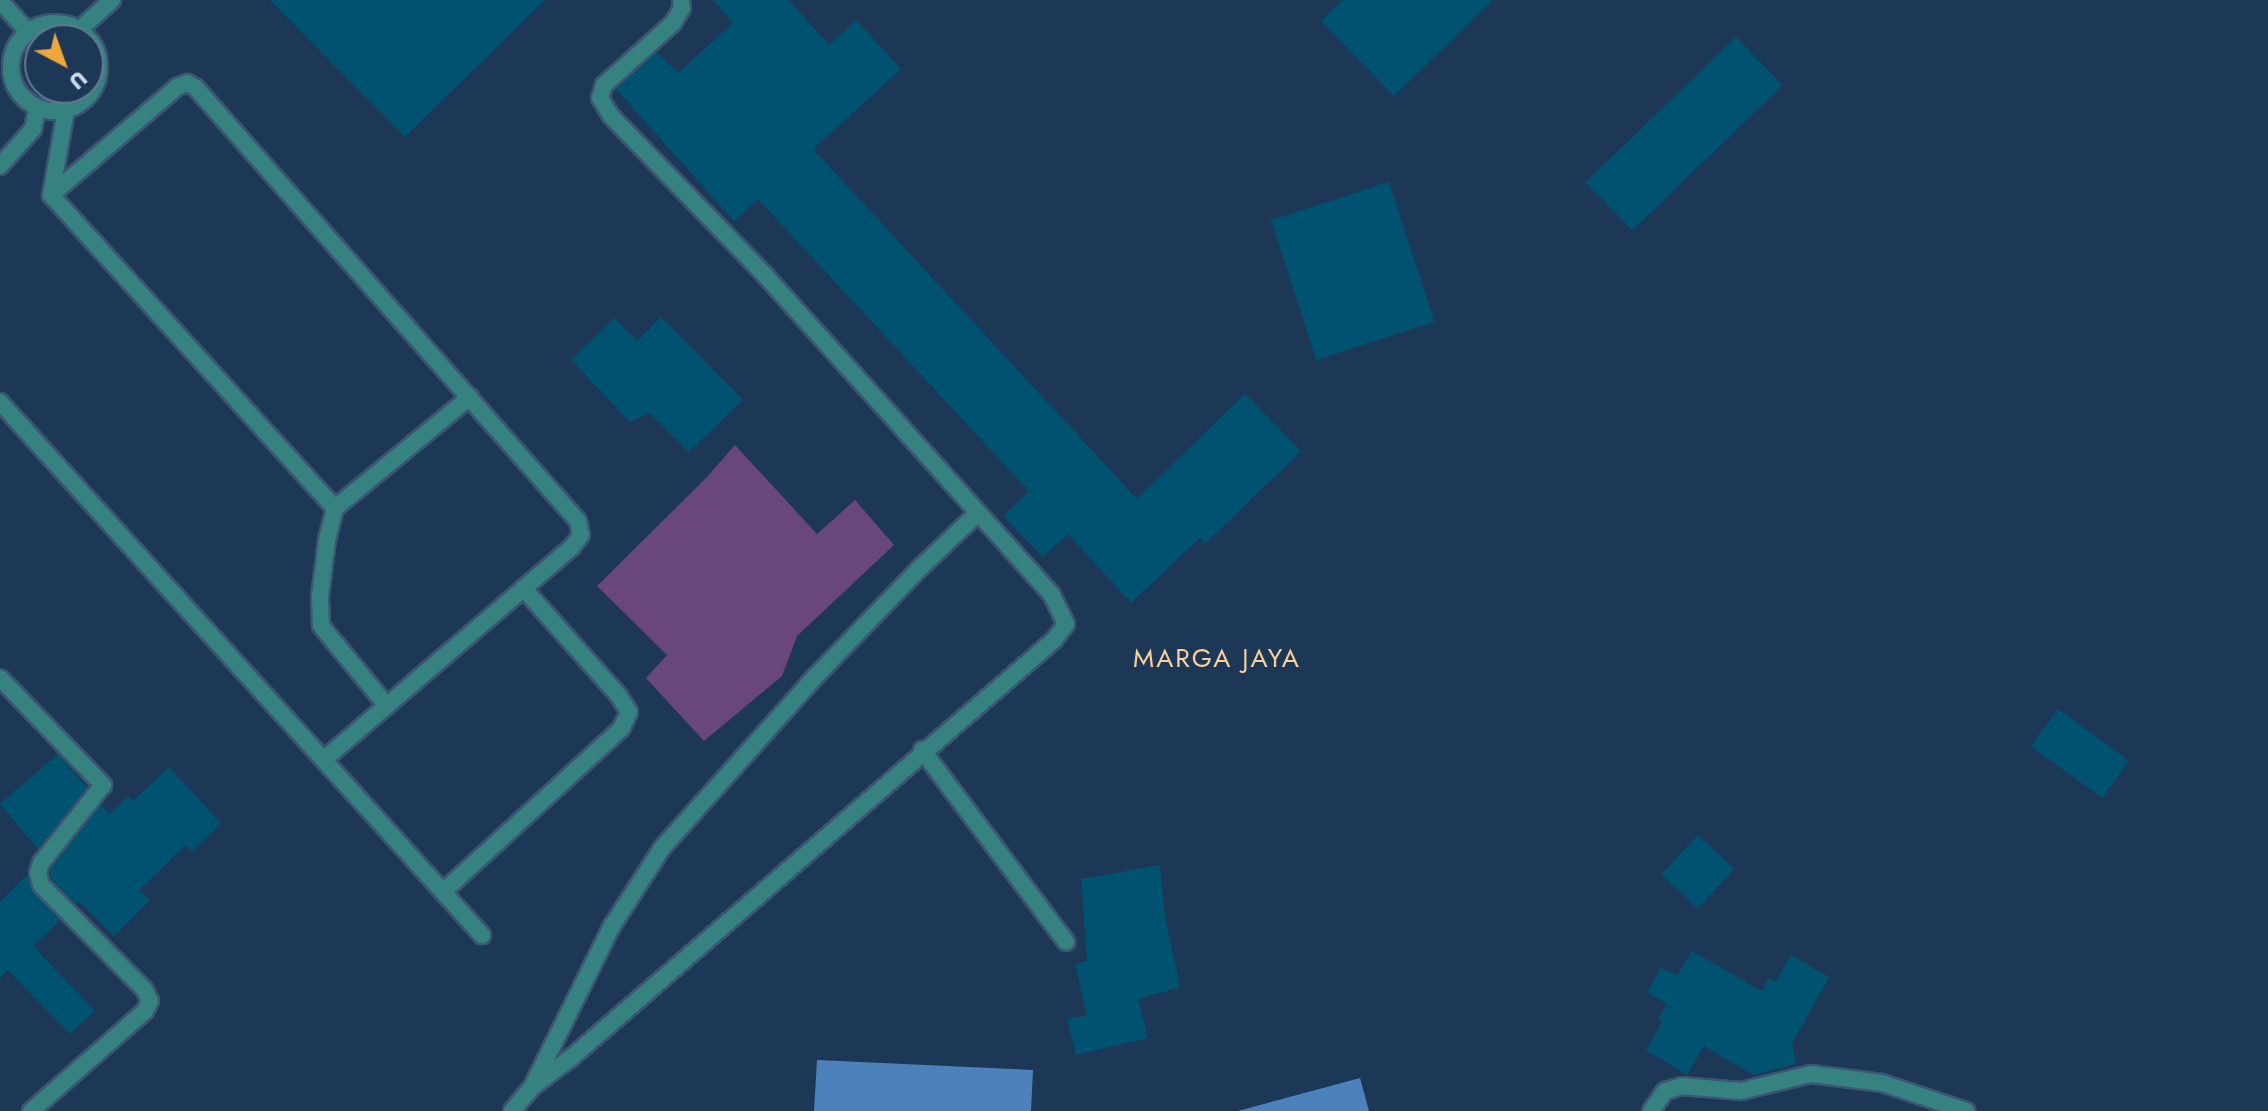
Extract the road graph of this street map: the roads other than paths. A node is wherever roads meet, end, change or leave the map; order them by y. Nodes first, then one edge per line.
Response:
1 (112, 0) edge
2 (681, 0) edge
3 (0, 1) edge
4 (86, 24) edge
5 (24, 28) edge
6 (24, 38) edge
7 (24, 98) edge
8 (32, 104) edge
9 (75, 104) edge
10 (37, 108) junction
11 (66, 110) junction
12 (0, 166) edge
13 (51, 195) junction
14 (470, 397) junction
15 (0, 402) edge
16 (335, 508) junction
17 (978, 513) junction
18 (523, 588) junction
19 (0, 678) edge
20 (387, 706) junction
21 (922, 750) junction
22 (325, 759) junction
23 (444, 891) junction
24 (482, 935) dead end
25 (1066, 942) dead end
26 (532, 1087) junction
27 (31, 1111) edge
28 (512, 1111) edge
29 (1651, 1111) edge
30 (1966, 1111) edge

1 - 4 street
2 - 17 street
3 - 5 street
6 - 7 street
8 - 10 street
9 - 11 street
10 - 11 street
10 - 12 street
11 - 13 street
13 - 14 street
13 - 16 street
14 - 16 street
14 - 18 street
15 - 22 street
16 - 20 street
17 - 21 street
17 - 26 street
18 - 20 street
18 - 23 street
19 - 27 street
20 - 22 street
21 - 25 street
21 - 26 street
22 - 23 street
23 - 24 street
26 - 28 street
29 - 30 street

